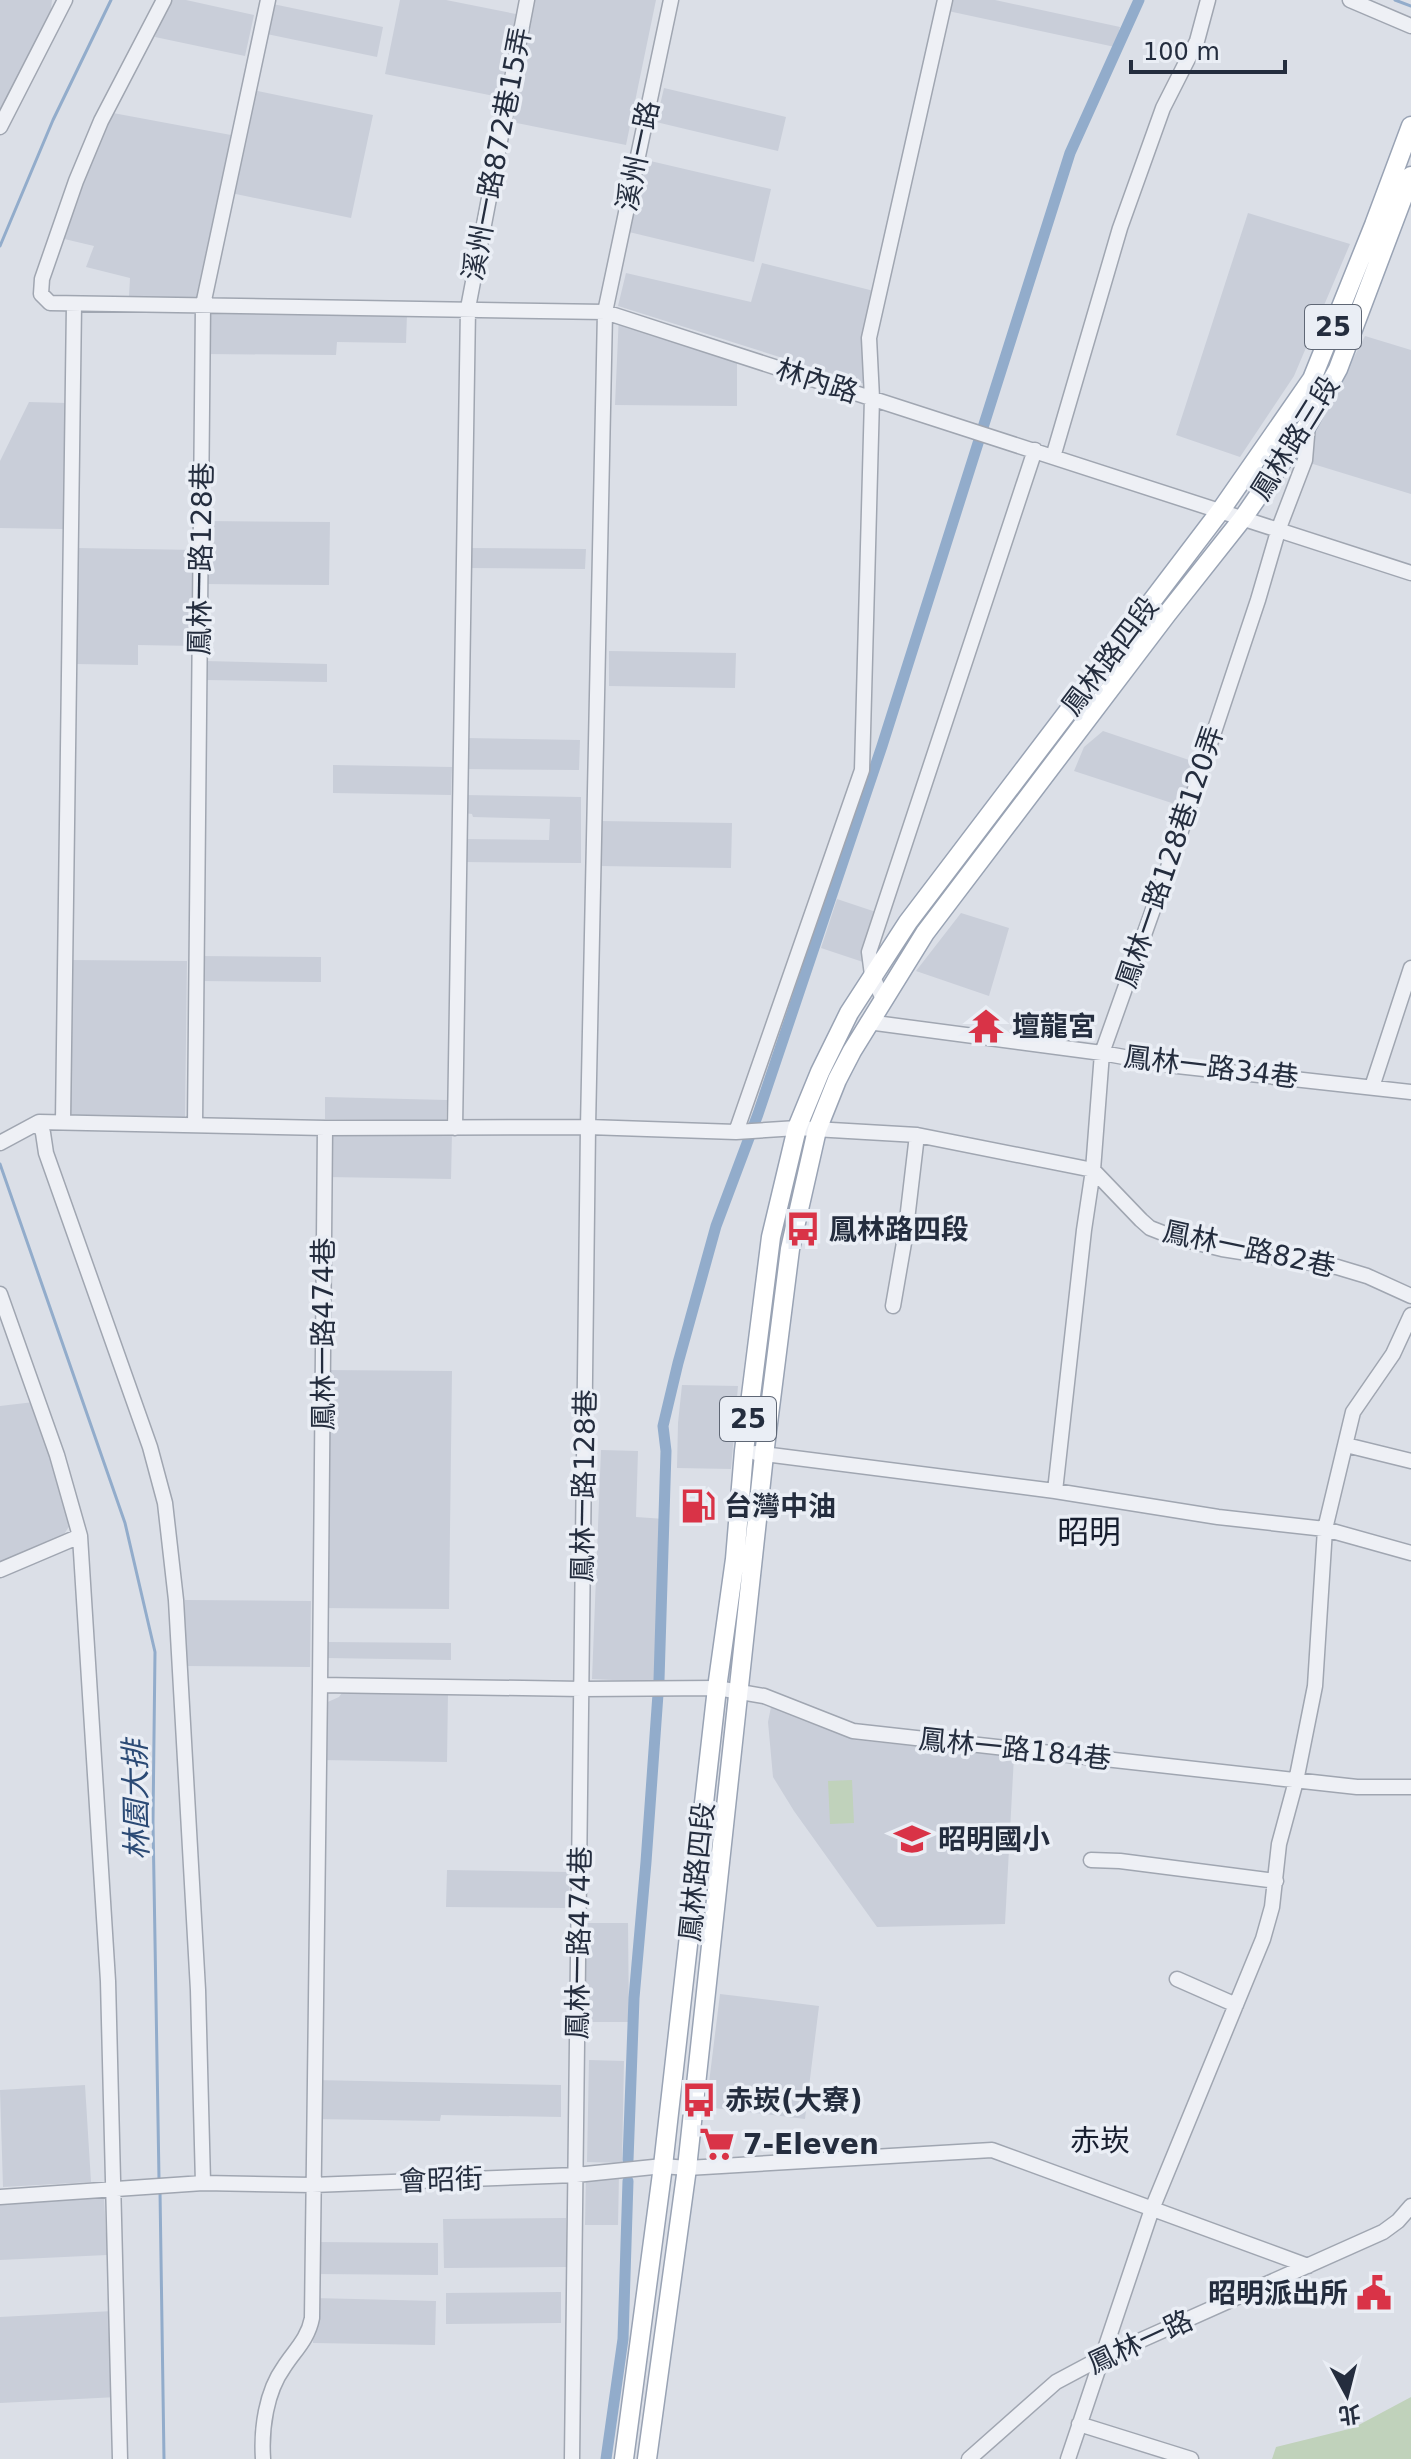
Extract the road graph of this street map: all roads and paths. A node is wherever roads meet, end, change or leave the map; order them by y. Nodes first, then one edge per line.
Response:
1 (65, 0) edge
2 (164, 0) edge
3 (268, 0) edge
4 (527, 0) edge
5 (671, 0) edge
6 (945, 0) edge
7 (1208, 0) edge
8 (1350, 0) edge
9 (1411, 26) edge
10 (1411, 126) edge
11 (0, 127) edge
12 (1411, 176) edge
13 (74, 304) junction
14 (203, 305) junction
15 (468, 308) junction
16 (605, 312) junction
17 (872, 398) junction
18 (1308, 424) junction
19 (1035, 450) junction
20 (1053, 457) junction
21 (1221, 510) junction
22 (1243, 518) junction
23 (1279, 528) junction
24 (1411, 573) edge
25 (1411, 968) edge
26 (872, 975) junction
27 (883, 999) junction
28 (868, 1022) junction
29 (1102, 1053) junction
30 (1372, 1087) junction
31 (1411, 1092) edge
32 (63, 1121) junction
33 (35, 1123) junction
34 (195, 1125) junction
35 (588, 1127) junction
36 (325, 1128) junction
37 (455, 1128) junction
38 (797, 1128) junction
39 (817, 1130) junction
40 (740, 1131) junction
41 (917, 1135) junction
42 (0, 1143) edge
43 (1093, 1170) junction
44 (0, 1294) edge
45 (1411, 1296) edge
46 (893, 1306) dead end
47 (1411, 1315) edge
48 (1346, 1445) junction
49 (744, 1451) junction
50 (764, 1455) junction
51 (1411, 1461) edge
52 (1055, 1491) junction
53 (1325, 1529) junction
54 (80, 1536) junction
55 (1411, 1553) edge
56 (0, 1570) edge
57 (320, 1685) junction
58 (717, 1688) junction
59 (582, 1689) junction
60 (739, 1691) junction
61 (1296, 1781) junction
62 (1411, 1787) edge
63 (1091, 1860) dead end
64 (1276, 1881) junction
65 (1177, 1979) dead end
66 (1236, 2005) junction
67 (663, 2166) junction
68 (687, 2168) junction
69 (576, 2175) junction
70 (199, 2184) junction
71 (312, 2185) junction
72 (117, 2188) junction
73 (0, 2197) edge
74 (1411, 2206) edge
75 (1152, 2209) junction
76 (1308, 2266) junction
77 (1101, 2358) junction
78 (1079, 2424) junction
79 (120, 2459) edge
80 (263, 2459) edge
81 (572, 2459) edge
82 (624, 2459) edge
83 (647, 2459) edge
84 (969, 2459) edge
85 (1068, 2459) edge
86 (1191, 2459) edge

1 - 11 street
2 - 13 street
3 - 14 street, 鳳林一路128巷
4 - 15 street, 溪州一路872巷15弄
5 - 16 street, 溪州一路
6 - 17 street
7 - 20 street
8 - 9 street
10 - 21 main road, 鳳林路三段 / 25
12 - 18 main road, 鳳林路三段 / 25
13 - 14 street, 林內路
13 - 32 street
14 - 15 street, 林內路
14 - 34 street, 鳳林一路128巷
15 - 16 street, 林內路
15 - 37 street, 溪州一路872巷15弄
16 - 17 street, 林內路
16 - 35 street, 鳳林一路128巷
17 - 19 street, 林內路
17 - 40 street
18 - 22 main road, 鳳林路三段 / 25
18 - 23 street, 鳳林一路128巷120弄
19 - 20 street, 林內路
19 - 26 street
20 - 21 street, 林內路
21 - 22 street, 林內路
21 - 26 main road, 鳳林路四段 / 25
22 - 23 street, 林內路
22 - 27 main road, 鳳林路四段 / 25
23 - 24 street, 林內路
23 - 29 street, 鳳林一路128巷120弄
25 - 30 street
26 - 27 street
26 - 38 main road, 鳳林路四段 / 25
27 - 28 main road, 鳳林路四段 / 25
28 - 29 street, 鳳林一路34巷
28 - 39 main road, 鳳林路四段 / 25
29 - 30 street, 鳳林一路34巷
29 - 43 street, 鳳林一路128巷120弄
30 - 31 street, 鳳林一路34巷
32 - 33 street
32 - 34 street
33 - 42 street
33 - 70 street
34 - 36 street
35 - 37 street
35 - 40 street
35 - 59 street, 鳳林一路128巷
36 - 37 street
36 - 57 street, 鳳林一路474巷
38 - 39 street
38 - 40 street
38 - 49 main road, 鳳林路四段 / 25
39 - 41 street
39 - 50 main road, 鳳林路四段 / 25
41 - 43 street
41 - 46 street
43 - 45 street, 鳳林一路82巷
43 - 52 street, 鳳林一路128巷120弄
44 - 54 street
47 - 48 street
48 - 51 street
48 - 53 street
49 - 50 street
49 - 58 main road, 鳳林路四段 / 25
50 - 52 street
50 - 60 main road, 鳳林路四段 / 25
52 - 53 street
53 - 55 street
53 - 61 street
54 - 56 street
54 - 72 street
57 - 59 street
57 - 71 street, 鳳林一路474巷
58 - 59 street
58 - 60 street
58 - 67 main road, 鳳林路四段 / 25
59 - 69 street, 鳳林一路474巷
60 - 61 street, 鳳林一路184巷
60 - 68 main road, 鳳林路四段 / 25
61 - 62 street, 鳳林一路184巷
61 - 64 street
63 - 64 street
64 - 66 street
65 - 66 street
66 - 75 street
67 - 68 street, 會昭街
67 - 69 street, 會昭街
67 - 82 main road, 鳳林路四段 / 25
68 - 75 street, 會昭街
68 - 83 main road, 鳳林路四段 / 25
69 - 71 street, 會昭街
69 - 81 street, 鳳林一路474巷
70 - 71 street, 會昭街
70 - 72 street, 會昭街
71 - 80 street, 鳳林一路474巷
72 - 73 street
72 - 79 street
74 - 76 street, 鳳林一路
75 - 76 street
75 - 77 street
76 - 77 street, 鳳林一路
77 - 78 street
77 - 84 street, 鳳林一路
78 - 85 street
78 - 86 street

